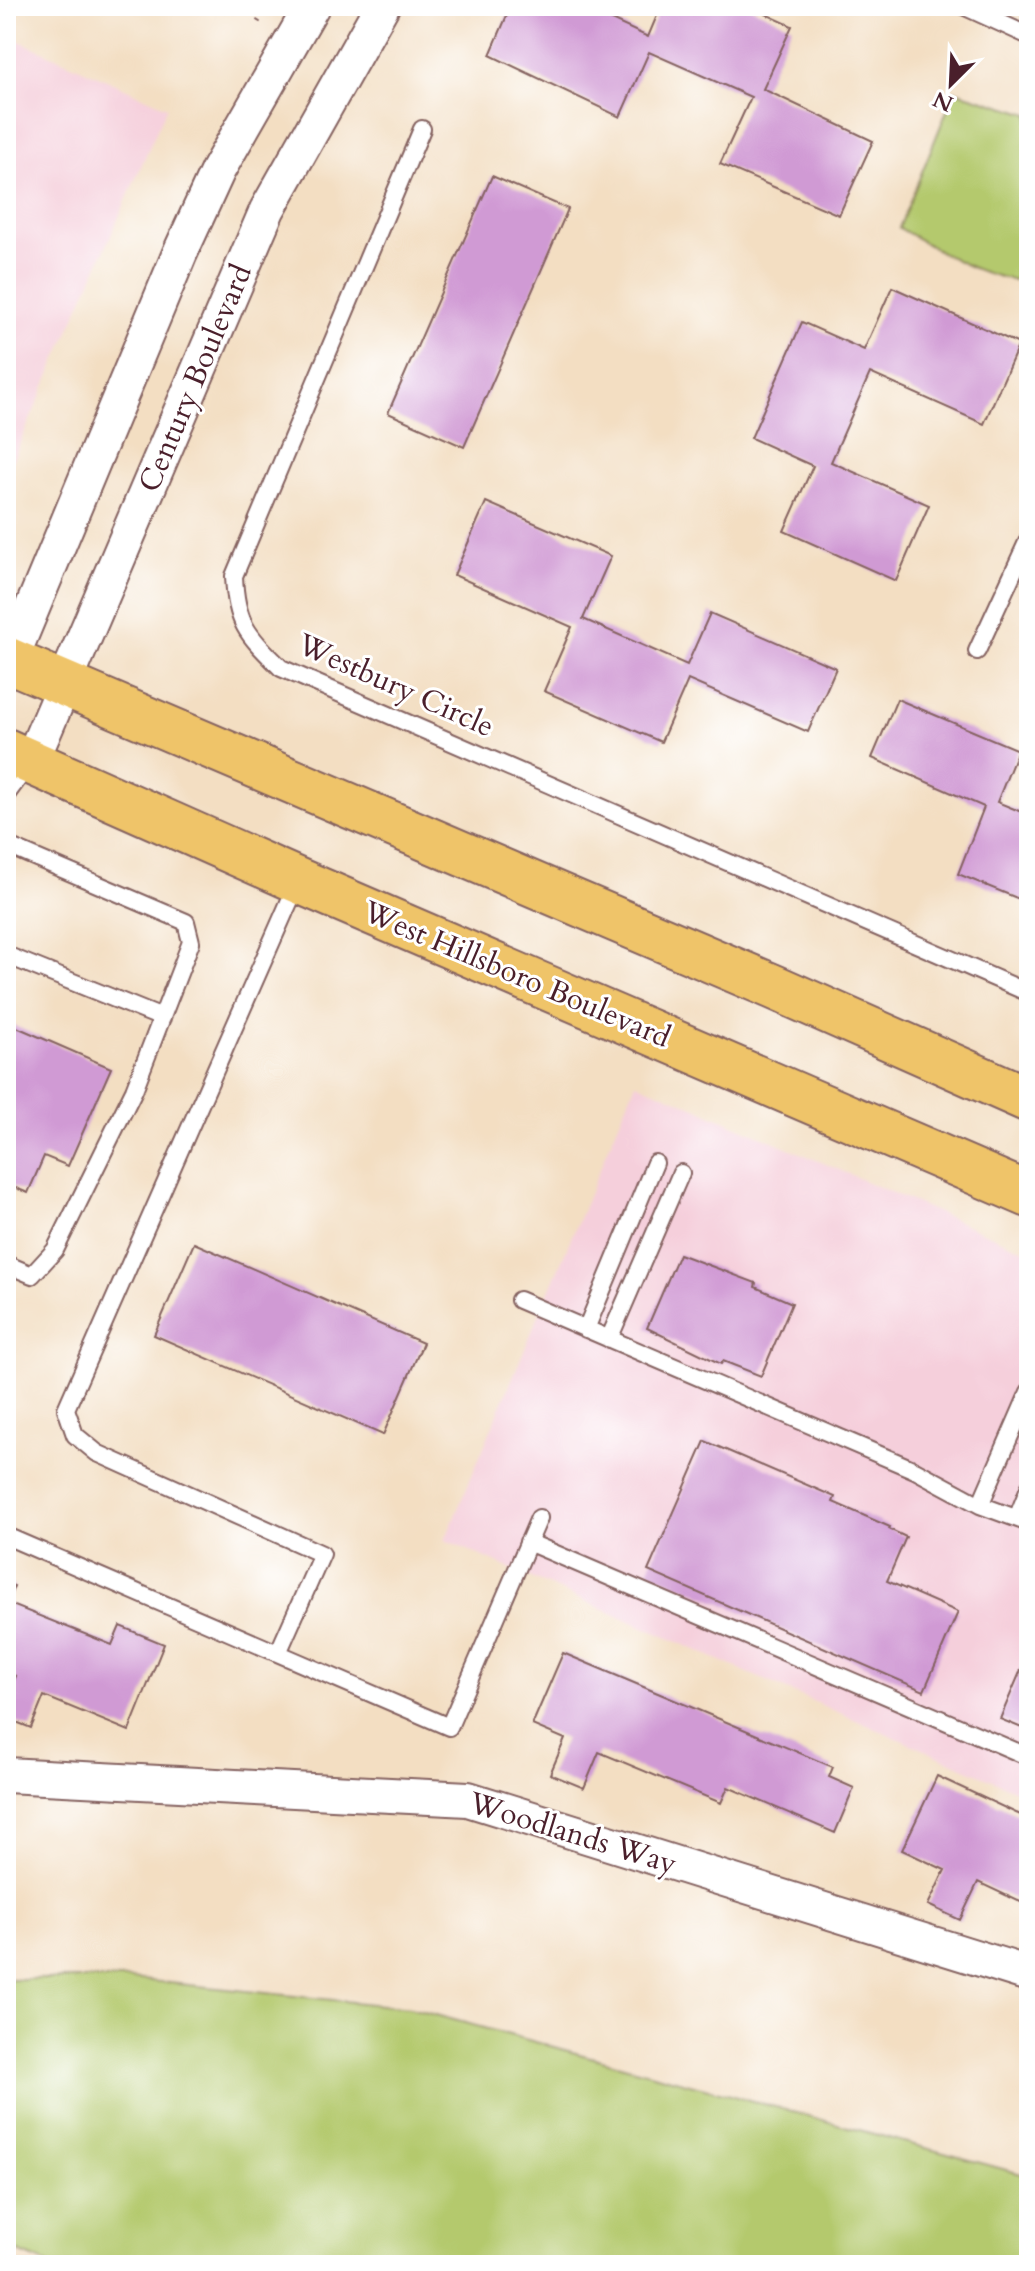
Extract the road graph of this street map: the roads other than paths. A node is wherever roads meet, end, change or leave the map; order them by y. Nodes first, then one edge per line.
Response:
1 (312, 6) edge
2 (382, 6) edge
3 (963, 6) edge
4 (1029, 36) edge
5 (422, 129) dead end
6 (1029, 538) edge
7 (977, 651) dead end
8 (7, 663) edge
9 (66, 685) junction
10 (14, 769) edge
11 (6, 845) edge
12 (299, 881) junction
13 (6, 955) edge
14 (1029, 993) edge
15 (162, 1018) junction
16 (1029, 1100) edge
17 (655, 1163) dead end
18 (681, 1173) dead end
19 (1029, 1194) edge
20 (6, 1264) edge
21 (519, 1300) dead end
22 (586, 1329) junction
23 (609, 1339) junction
24 (1029, 1392) edge
25 (1029, 1488) edge
26 (980, 1505) junction
27 (539, 1518) dead end
28 (1023, 1520) edge
29 (6, 1536) edge
30 (528, 1542) junction
31 (278, 1653) junction
32 (6, 1756) edge
33 (1029, 1757) edge
34 (6, 1775) edge
35 (54, 1777) junction
36 (1029, 1974) edge

1 - 8 street, Century Boulevard
2 - 9 street, Century Boulevard
3 - 4 lane
5 - 14 lane, Westbury Circle
6 - 7 lane
8 - 9 main road
9 - 10 street, Century Boulevard
9 - 16 main road
10 - 12 main road, West Hillsboro Boulevard
11 - 15 lane
12 - 19 main road, West Hillsboro Boulevard
12 - 31 lane
13 - 15 lane
15 - 20 lane
17 - 22 lane
18 - 23 lane
21 - 22 lane
22 - 23 lane
23 - 26 lane
24 - 26 lane
25 - 28 lane
26 - 28 lane
27 - 30 lane
29 - 31 lane
30 - 31 lane
30 - 33 lane
32 - 35 street
34 - 35 street, Woodlands Way
35 - 36 street, Woodlands Way

